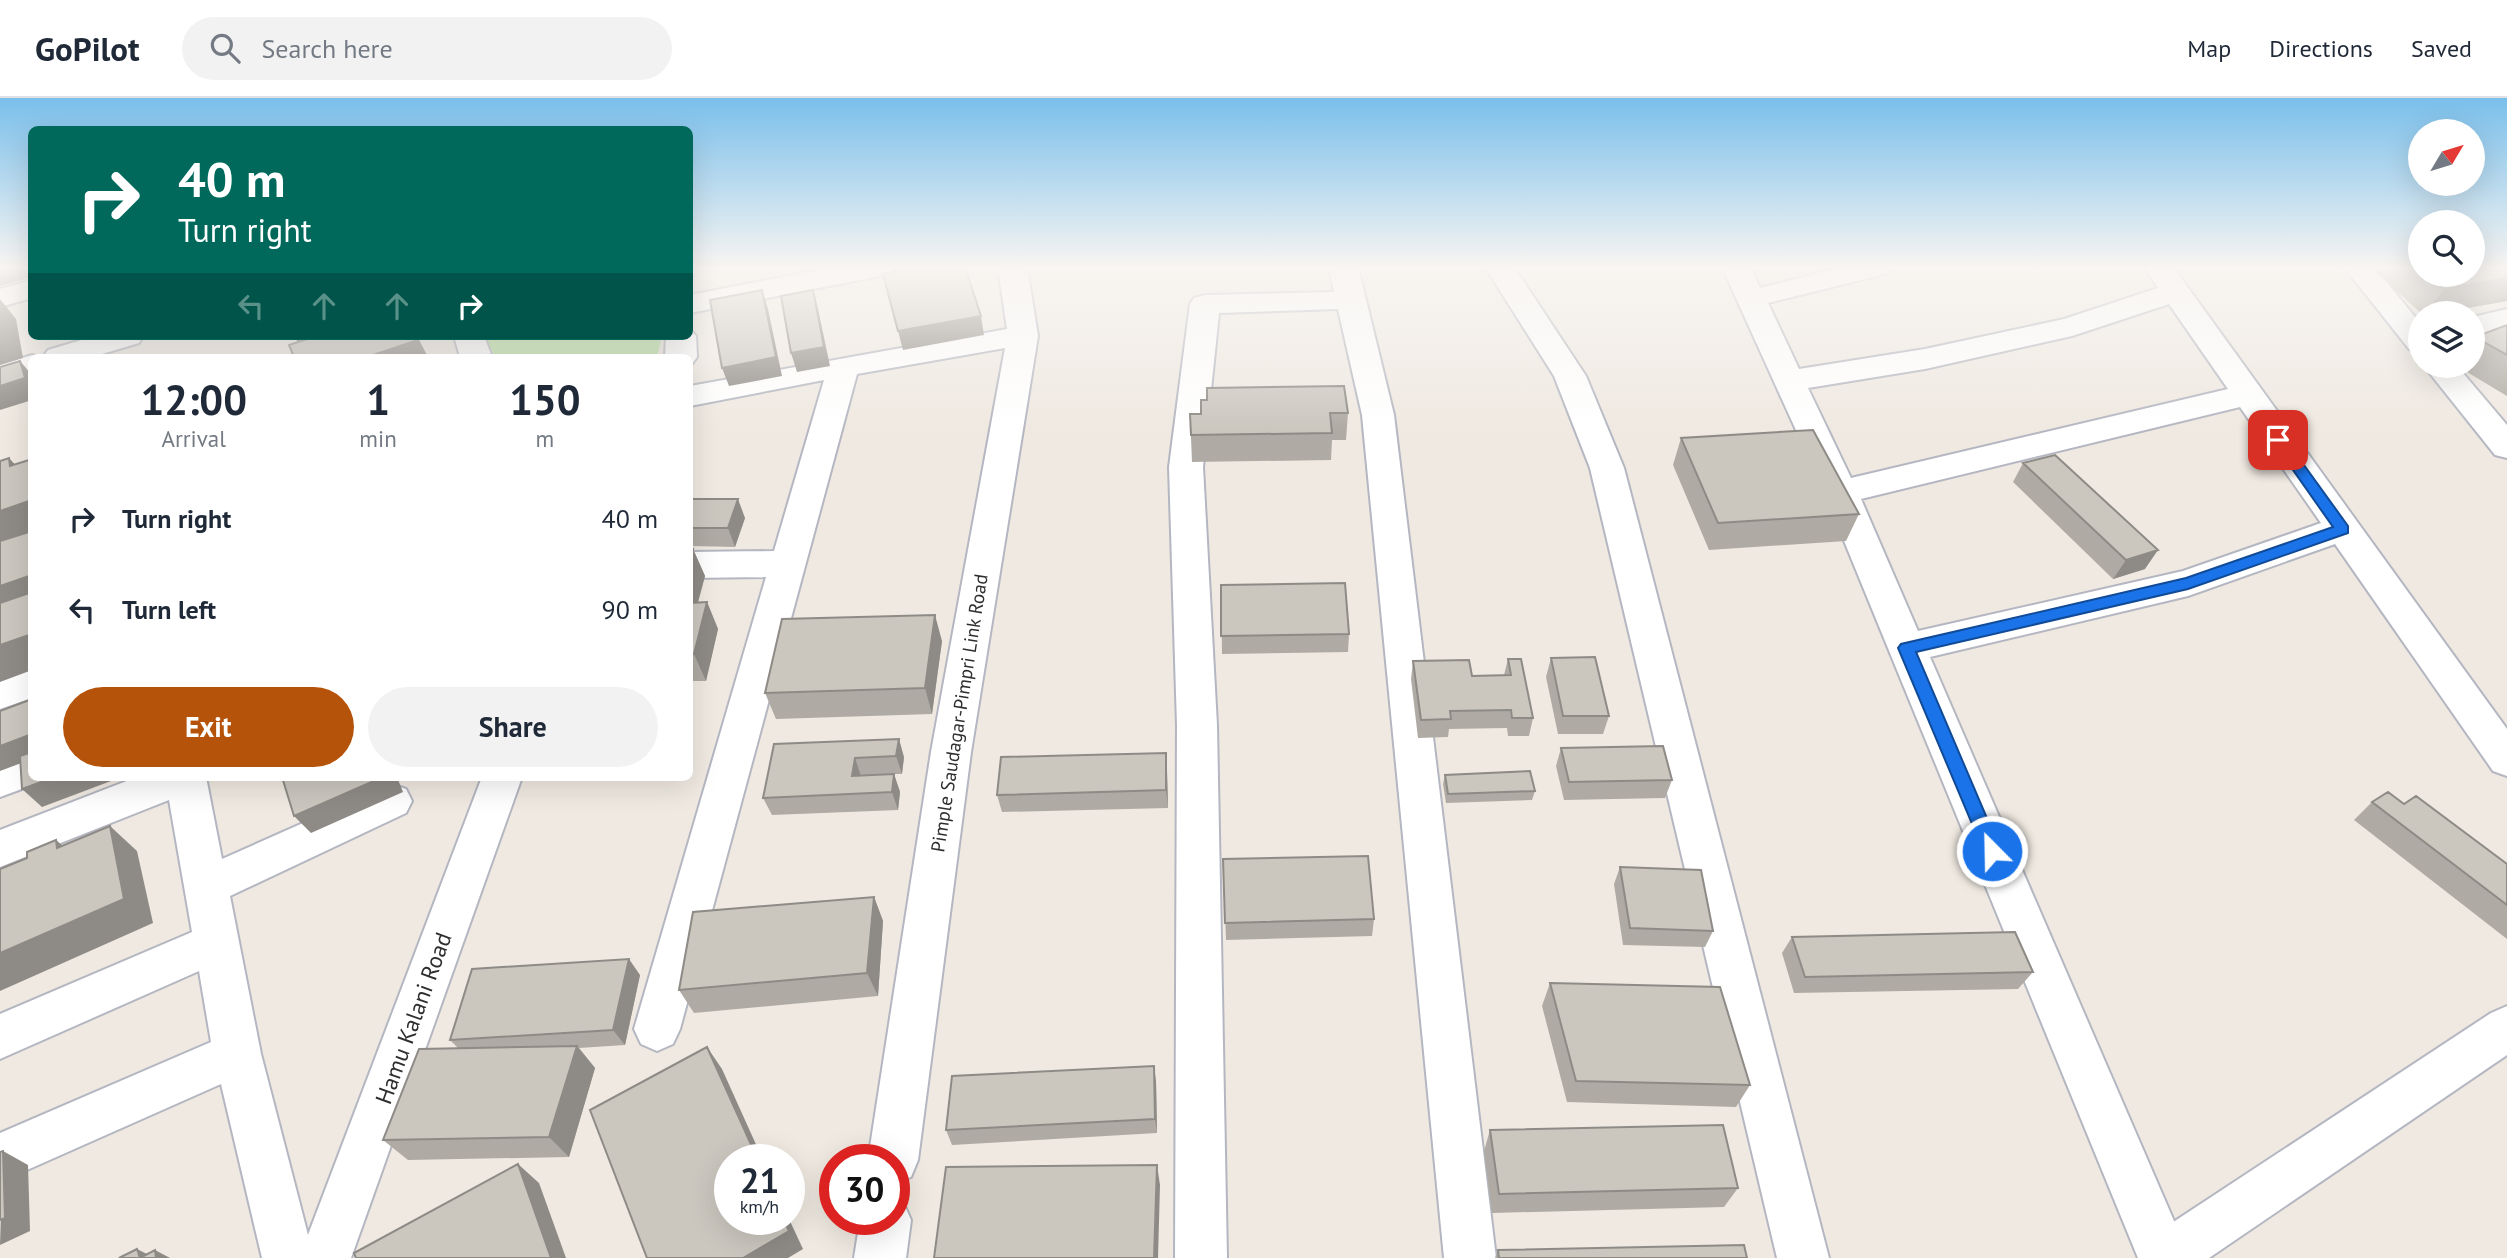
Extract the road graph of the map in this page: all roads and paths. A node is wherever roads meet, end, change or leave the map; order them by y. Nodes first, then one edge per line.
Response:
1 (1021, 321) edge
2 (1203, 321) edge
3 (1356, 321) edge
4 (1534, 321) edge
5 (1761, 321) edge
6 (2084, 321) edge
7 (2196, 321) edge
8 (1023, 336) junction
9 (109, 343) edge
10 (70, 354) edge
11 (28, 366) edge
12 (843, 368) junction
13 (0, 375) edge
14 (2450, 378) edge
15 (1788, 381) junction
16 (693, 395) edge
17 (2246, 395) junction
18 (2507, 447) edge
19 (1841, 492) junction
20 (2343, 529) junction
21 (788, 564) junction
22 (693, 565) edge
23 (1906, 648) junction
24 (28, 684) edge
25 (0, 695) edge
26 (2507, 760) edge
27 (28, 770) edge
28 (0, 780) edge
29 (174, 781) edge
30 (185, 781) edge
31 (501, 781) edge
32 (390, 801) dead end
33 (0, 849) edge
34 (205, 887) junction
35 (215, 943) junction
36 (2507, 1028) edge
37 (657, 1029) dead end
38 (0, 1037) edge
39 (237, 1054) junction
40 (895, 1144) edge
41 (0, 1158) edge
42 (883, 1235) edge
43 (288, 1258) edge
44 (325, 1258) edge
45 (880, 1258) edge
46 (1201, 1258) edge
47 (1470, 1258) edge
48 (1802, 1258) edge
49 (2164, 1258) edge

1 - 8 street, Pimple Saudagar-Pimpri Link Road
2 - 46 street
3 - 47 street
4 - 48 street
5 - 15 street
6 - 15 street
7 - 17 street
8 - 12 street
8 - 40 street, Pimple Saudagar-Pimpri Link Road
9 - 10 street
11 - 13 street
12 - 16 street
12 - 21 street
14 - 18 street
15 - 19 street
17 - 19 street
17 - 20 street
19 - 23 street
20 - 23 street
20 - 26 street
21 - 22 street
21 - 37 street
23 - 49 street
24 - 25 street
27 - 28 street
29 - 33 street
30 - 34 street
31 - 44 street, Hamu Kalani Road
32 - 34 street
34 - 35 street
35 - 38 street
35 - 39 street
36 - 49 street
39 - 41 street
39 - 43 street
42 - 45 street

